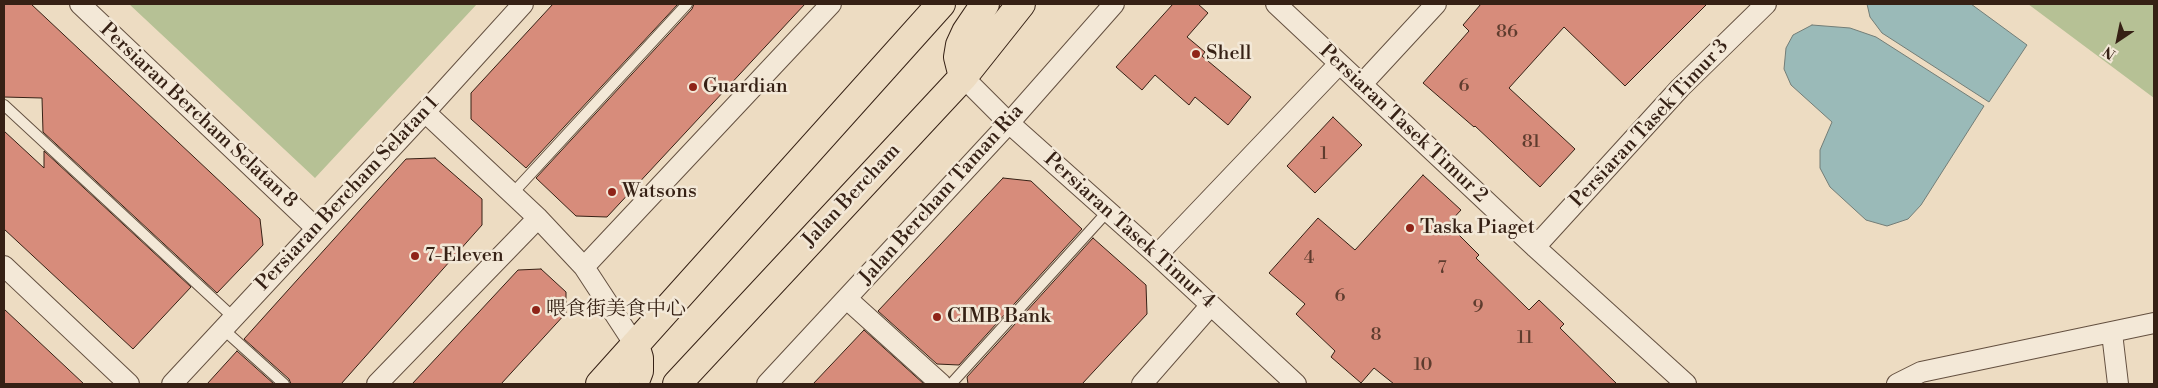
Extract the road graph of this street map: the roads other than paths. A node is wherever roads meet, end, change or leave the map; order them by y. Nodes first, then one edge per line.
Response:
1 (80, 4) edge
2 (523, 4) edge
3 (687, 4) edge
4 (831, 4) edge
5 (941, 4) edge
6 (985, 4) edge
7 (1021, 4) edge
8 (1114, 4) edge
9 (1276, 4) edge
10 (1436, 4) edge
11 (1766, 4) edge
12 (1340, 64) junction
13 (962, 78) junction
14 (1362, 84) junction
15 (4, 105) edge
16 (424, 112) junction
17 (1009, 123) junction
18 (512, 194) junction
19 (1108, 211) junction
20 (538, 218) junction
21 (316, 228) junction
22 (1535, 247) junction
23 (1157, 254) junction
24 (4, 266) edge
25 (584, 267) junction
26 (848, 299) junction
27 (1211, 305) junction
28 (228, 323) junction
29 (2154, 324) edge
30 (2112, 334) junction
31 (635, 345) junction
32 (129, 384) edge
33 (172, 384) edge
34 (284, 384) edge
35 (377, 384) edge
36 (600, 384) edge
37 (634, 384) edge
38 (677, 384) edge
39 (767, 384) edge
40 (941, 384) edge
41 (951, 384) edge
42 (1142, 384) edge
43 (1296, 384) edge
44 (1686, 384) edge
45 (1897, 384) edge
46 (2118, 384) edge

1 - 21 street, Persiaran Bercham Selatan 8
2 - 16 street, Persiaran Bercham Selatan 1
3 - 18 lane
4 - 25 street
5 - 31 main road
6 - 13 main road
7 - 13 main road, Jalan Bercham
8 - 17 street, Jalan Bercham Taman Ria
9 - 12 street, Persiaran Tasek Timur 2
10 - 14 street
11 - 22 street, Persiaran Tasek Timur 3
12 - 14 street, Persiaran Tasek Timur 2
12 - 23 street
13 - 17 street, Persiaran Tasek Timur 4
13 - 38 main road, Jalan Bercham
14 - 22 street, Persiaran Tasek Timur 2
15 - 28 lane
16 - 18 street
16 - 21 street, Persiaran Bercham Selatan 1
17 - 19 street, Persiaran Tasek Timur 4
17 - 26 street, Jalan Bercham Taman Ria
18 - 20 street
19 - 23 street, Persiaran Tasek Timur 4
19 - 41 lane
20 - 25 street
20 - 35 street
21 - 28 street, Persiaran Bercham Selatan 1
22 - 44 street, Persiaran Tasek Timur 2
23 - 27 street, Persiaran Tasek Timur 4
24 - 32 street
25 - 31 street
26 - 39 street, Jalan Bercham Taman Ria
26 - 40 street
27 - 42 street
27 - 43 street, Persiaran Tasek Timur 4
28 - 33 street, Persiaran Bercham Selatan 1
28 - 34 lane
29 - 30 street
30 - 45 street
30 - 46 street
31 - 36 main road
31 - 37 main road

